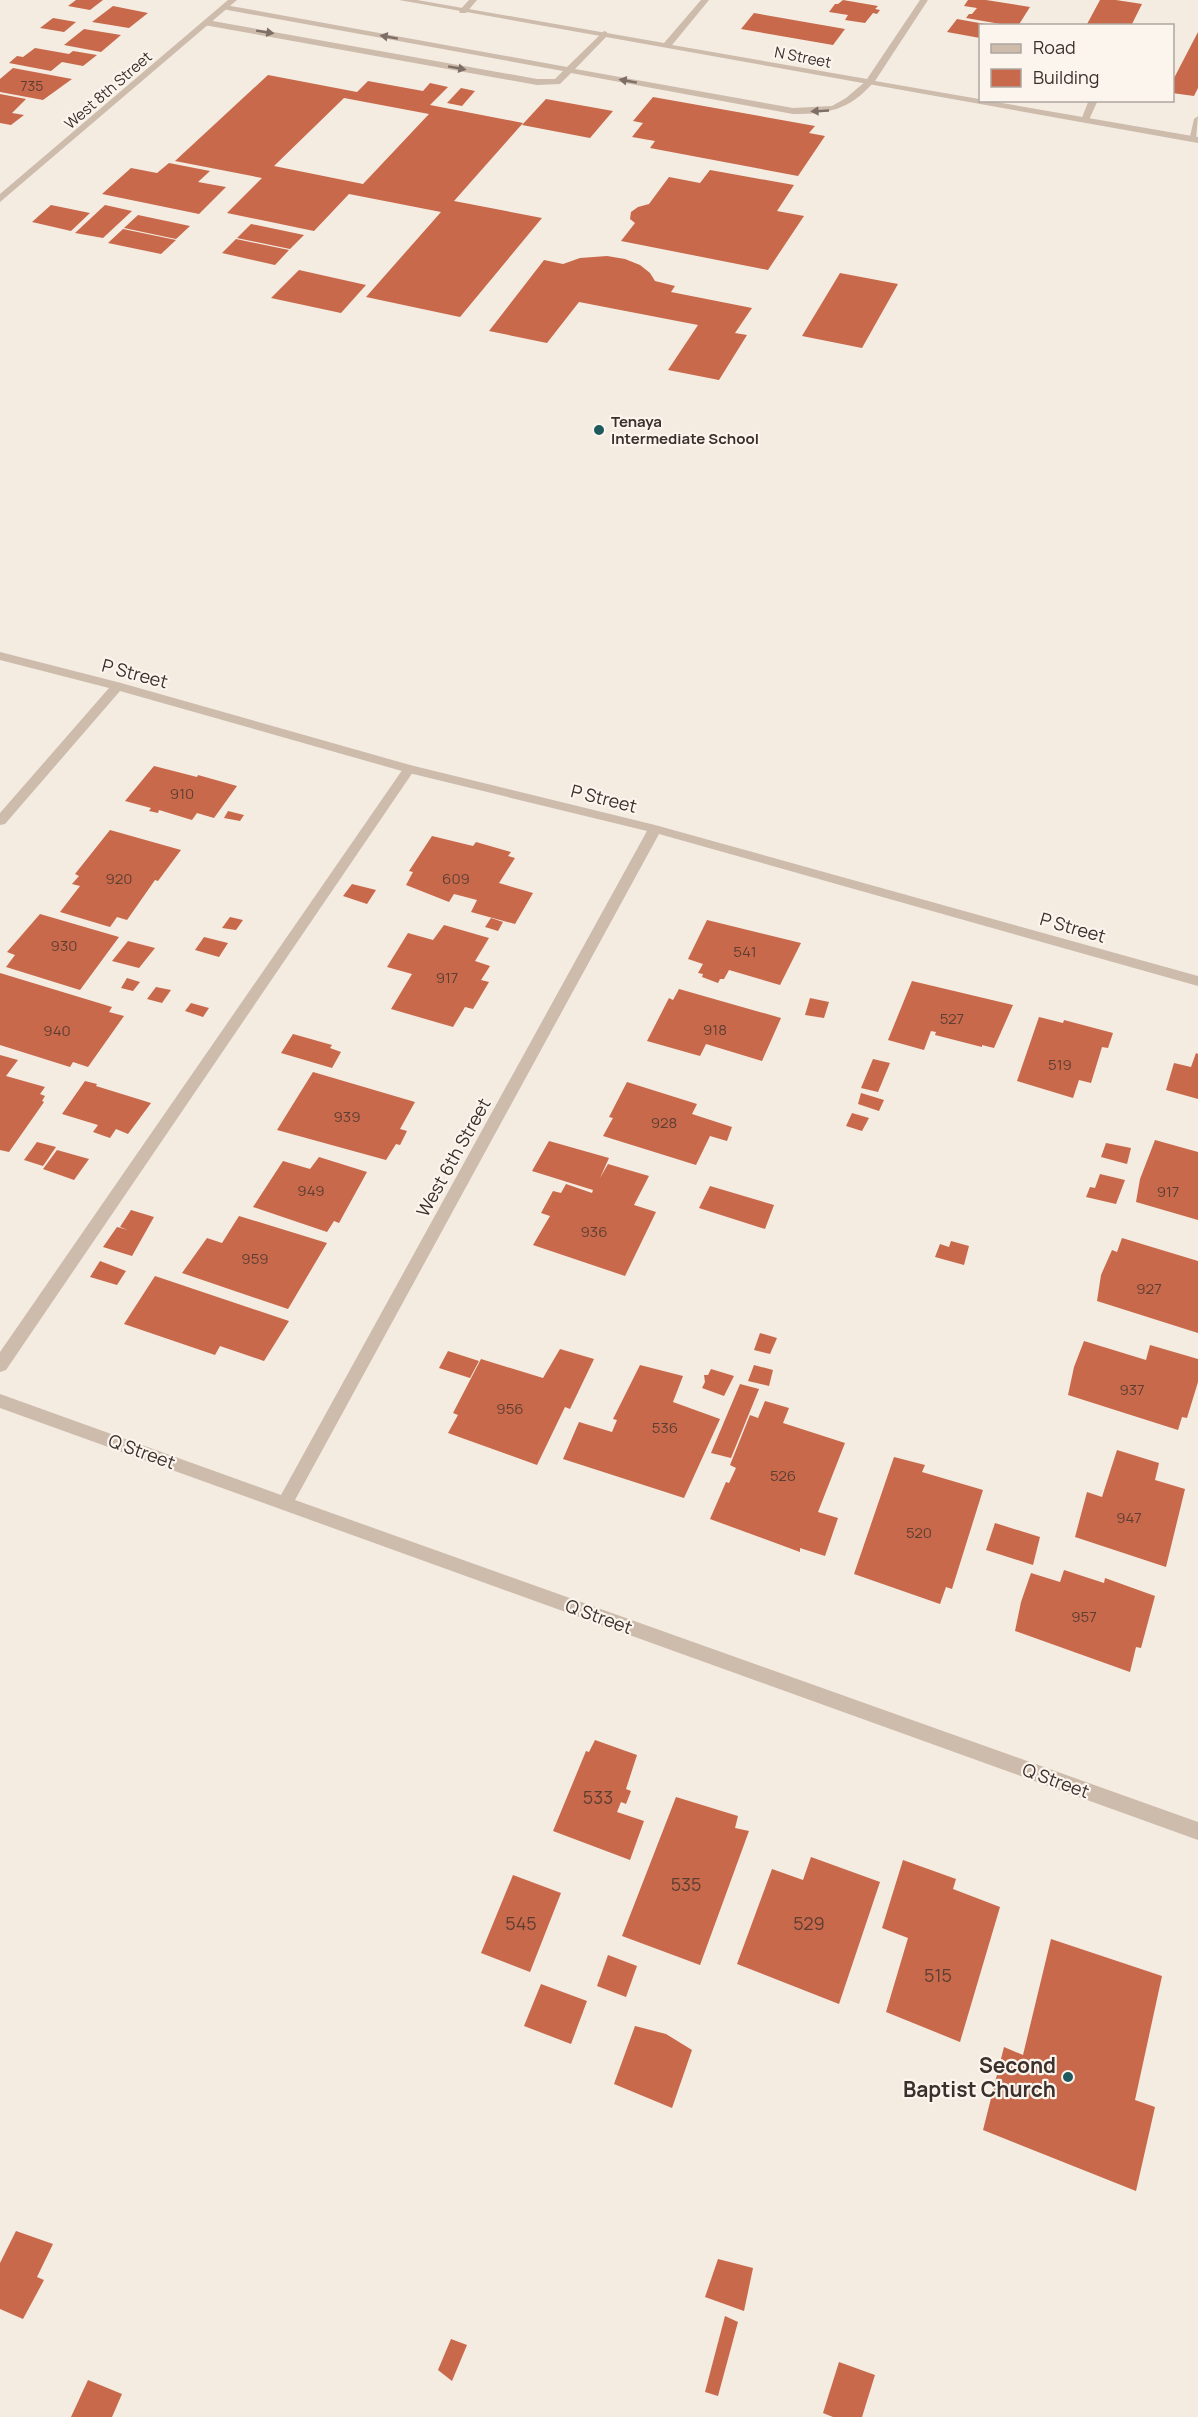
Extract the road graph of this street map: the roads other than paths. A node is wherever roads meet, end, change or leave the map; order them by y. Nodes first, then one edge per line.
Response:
1 (233, 0) edge
2 (403, 0) edge
3 (473, 0) edge
4 (705, 0) edge
5 (924, 0) edge
6 (225, 7) junction
7 (463, 11) junction
8 (207, 23) junction
9 (604, 34) junction
10 (667, 45) junction
11 (571, 70) junction
12 (869, 83) junction
13 (979, 102) edge
14 (980, 102) edge
15 (1093, 102) edge
16 (1198, 119) edge
17 (1085, 120) junction
18 (1195, 139) edge
19 (0, 200) edge
20 (0, 656) edge
21 (117, 686) junction
22 (410, 769) junction
23 (0, 821) edge
24 (655, 830) junction
25 (1198, 981) edge
26 (0, 1365) edge
27 (0, 1401) edge
28 (285, 1503) junction
29 (1198, 1831) edge

1 - 6 street, West 8th Street
2 - 7 street, N Street
3 - 7 street
4 - 10 street
5 - 12 street
6 - 8 street, West 8th Street
11 -> 6 street
7 - 9 street, N Street
8 -> 11 street
8 - 19 street, West 8th Street
9 - 10 street, N Street
9 - 11 street
10 - 12 street, N Street
12 -> 11 street
12 - 13 street, N Street
14 - 17 street, N Street
15 - 17 street
16 - 18 street
17 - 18 street, N Street
20 - 21 street, P Street
21 - 22 street, P Street
21 - 23 street
22 - 24 street, P Street
22 - 26 street
24 - 25 street, P Street
24 - 28 street, West 6th Street
27 - 28 street, Q Street
28 - 29 street, Q Street

